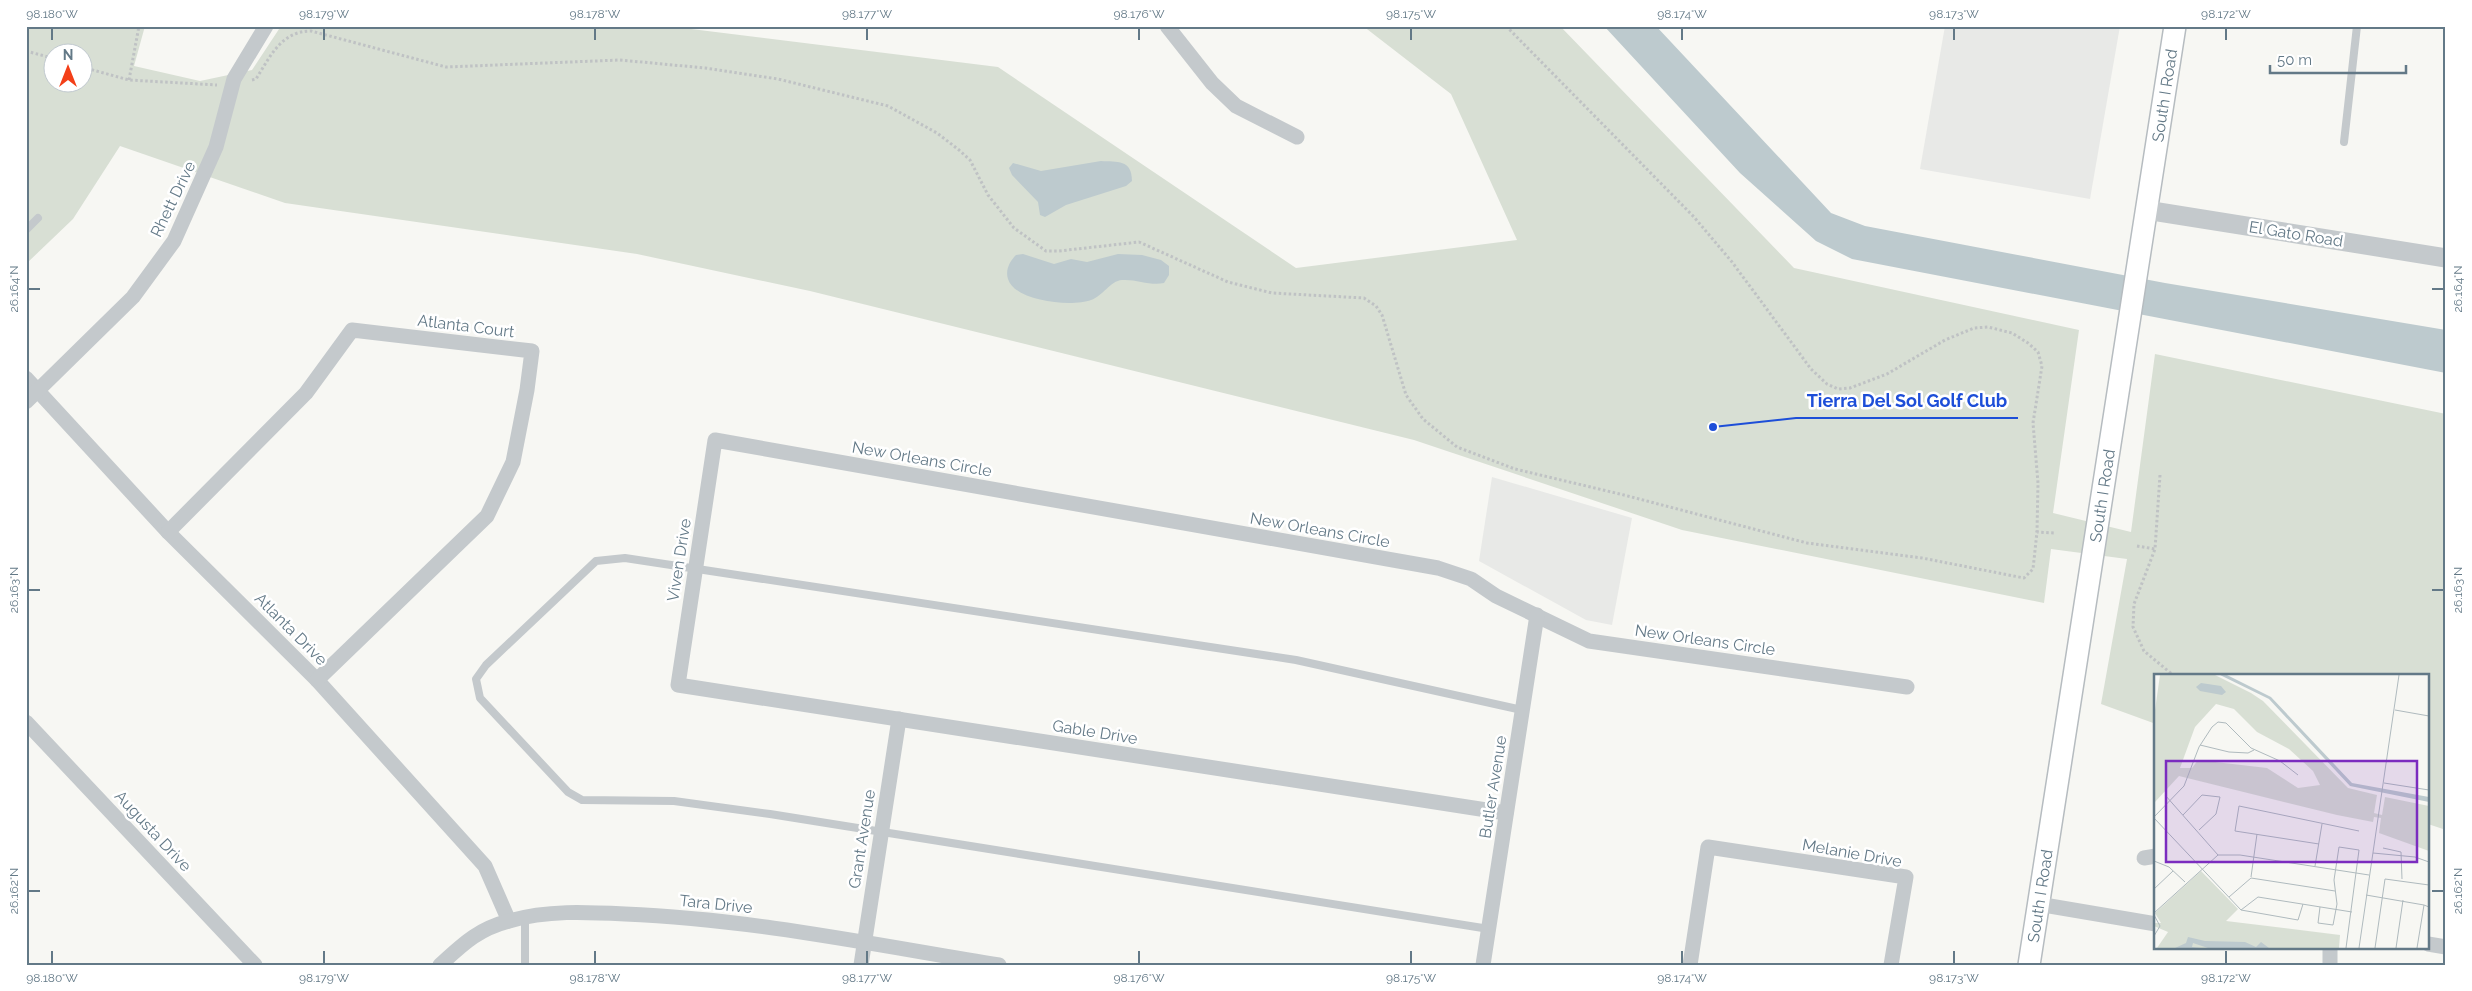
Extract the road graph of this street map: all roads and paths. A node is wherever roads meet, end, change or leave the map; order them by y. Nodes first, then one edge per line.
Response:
1 (138, 26) edge
2 (266, 26) edge
3 (1167, 26) edge
4 (1506, 26) edge
5 (2175, 26) edge
6 (2357, 26) edge
7 (26, 51) edge
8 (42, 55) edge
9 (92, 69) edge
10 (129, 80) junction
11 (248, 80) dead end
12 (218, 85) dead end
13 (1297, 137) dead end
14 (2344, 142) dead end
15 (2146, 210) junction
16 (38, 218) dead end
17 (26, 230) edge
18 (2446, 258) edge
19 (26, 378) edge
20 (38, 390) junction
21 (26, 402) edge
22 (715, 440) joint
23 (2160, 475) dead end
24 (168, 532) junction
25 (2037, 532) junction
26 (2054, 533) dead end
27 (2137, 546) dead end
28 (2155, 549) junction
29 (696, 568) junction
30 (1537, 615) junction
31 (2172, 674) edge
32 (317, 680) junction
33 (678, 685) joint
34 (1907, 687) dead end
35 (1522, 710) junction
36 (899, 720) junction
37 (26, 722) edge
38 (1506, 813) junction
39 (880, 834) junction
40 (2038, 904) junction
41 (525, 918) junction
42 (509, 921) junction
43 (2154, 924) edge
44 (1488, 929) junction
45 (864, 944) junction
46 (2430, 944) edge
47 (2446, 947) edge
48 (2330, 948) edge
49 (255, 965) edge
50 (440, 965) edge
51 (525, 965) edge
52 (861, 965) edge
53 (999, 965) edge
54 (1483, 965) edge
55 (1690, 965) edge
56 (1890, 965) edge
57 (2029, 965) edge
58 (2330, 965) edge

1 - 10 path
2 - 20 street, Rhett Drive
3 - 13 street
4 - 25 path
5 - 15 main road, South I Road
6 - 14 lane
7 - 8 path
9 - 10 path
10 - 12 path
11 - 25 path
15 - 18 street, El Gato Road
15 - 40 main road, South I Road
16 - 17 lane
19 - 20 street, Atlanta Drive
20 - 21 street, Rhett Drive
20 - 24 street, Atlanta Drive
22 - 29 street, Viven Drive
22 - 30 street, New Orleans Circle
23 - 28 path
24 - 32 street, Atlanta Drive
24 - 32 street, Atlanta Court
25 - 26 path
27 - 28 path
28 - 31 path
29 - 33 street, Viven Drive
29 - 35 lane
29 - 39 lane
30 - 34 street, New Orleans Circle
30 - 35 street, Butler Avenue
32 - 42 street, Atlanta Drive
33 - 36 street, Gable Drive
35 - 38 street, Butler Avenue
36 - 38 street, Gable Drive
36 - 39 street, Grant Avenue
37 - 49 street, Augusta Drive
38 - 44 street, Butler Avenue
39 - 44 lane
39 - 45 street, Grant Avenue
40 - 43 street
40 - 57 main road, South I Road
41 - 42 street, Tara Drive
41 - 45 street, Tara Drive
41 - 51 lane
42 - 50 street, Tara Drive
44 - 54 street, Butler Avenue
45 - 52 street, Grant Avenue
45 - 53 street, Tara Drive
46 - 47 street
48 - 58 street
55 - 56 street, Melanie Drive

